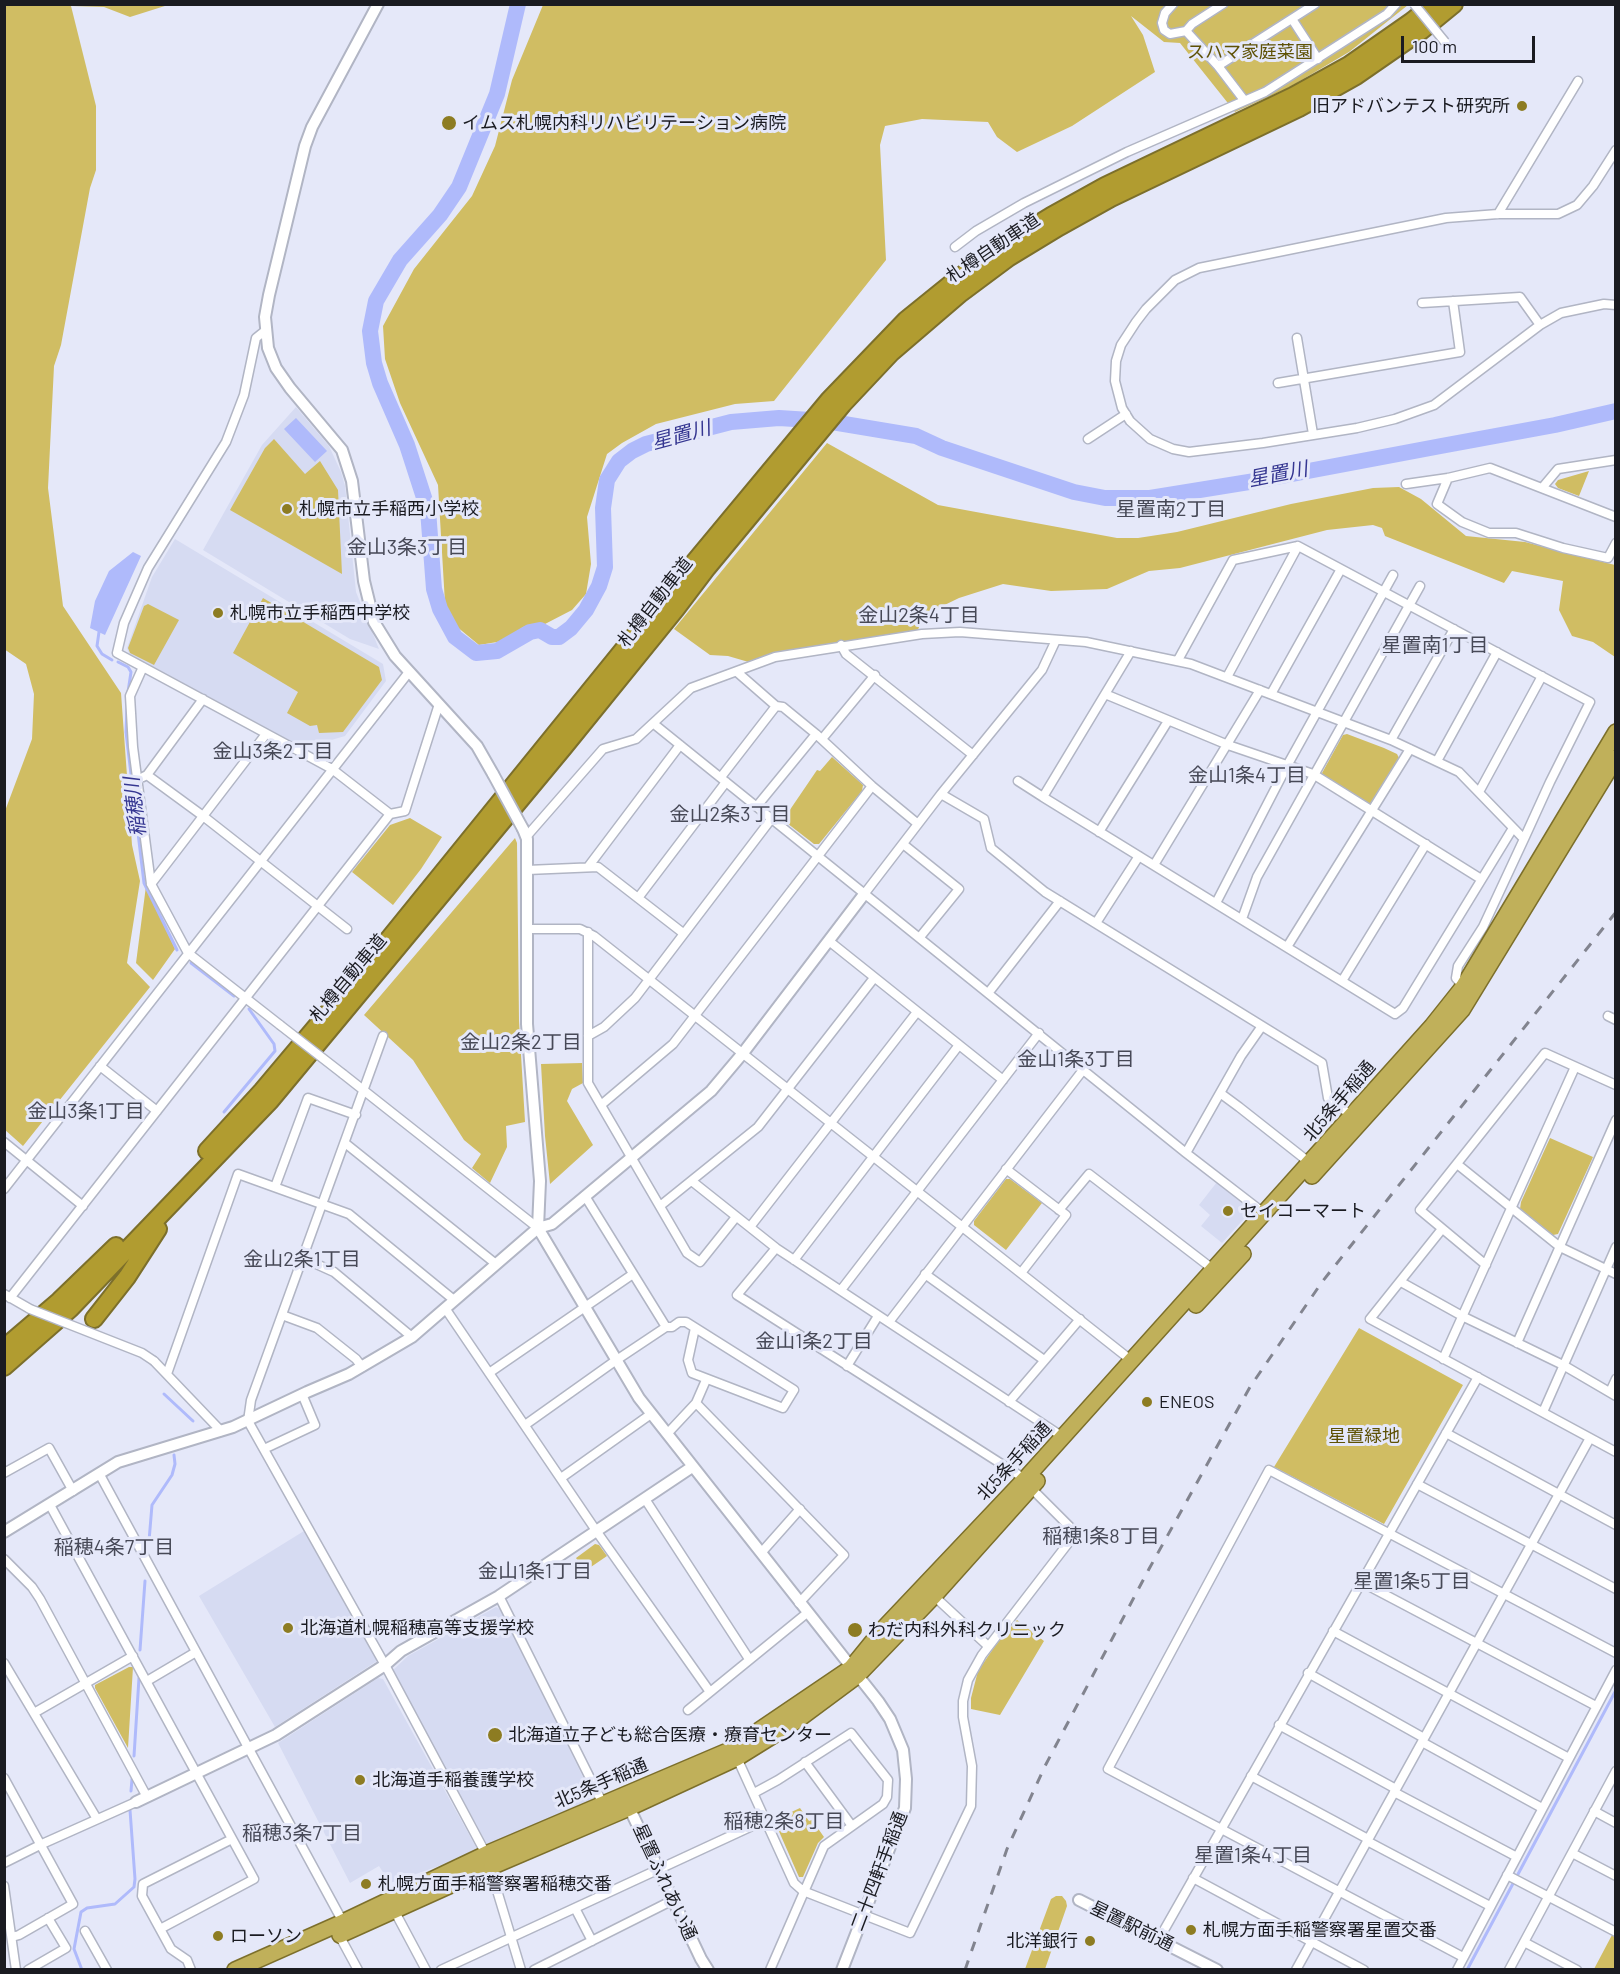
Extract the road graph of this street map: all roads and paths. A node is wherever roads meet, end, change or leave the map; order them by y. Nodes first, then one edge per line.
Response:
1 (378, 4) edge
2 (1173, 4) edge
3 (1223, 4) edge
4 (1315, 4) edge
5 (1395, 4) edge
6 (1414, 4) edge
7 (1433, 4) edge
8 (1454, 4) edge
9 (1292, 19) junction
10 (1186, 31) junction
11 (1445, 42) dead end
12 (1318, 59) junction
13 (1218, 66) junction
14 (1578, 81) dead end
15 (1244, 100) junction
16 (1616, 150) edge
17 (1498, 214) junction
18 (955, 248) dead end
19 (1453, 301) junction
20 (1422, 303) dead end
21 (1616, 305) edge
22 (1540, 325) junction
23 (266, 330) junction
24 (1297, 338) dead end
25 (1304, 379) junction
26 (1278, 383) dead end
27 (1126, 414) junction
28 (1313, 434) junction
29 (1088, 440) dead end
30 (1616, 460) edge
31 (1448, 478) junction
32 (1406, 484) dead end
33 (1542, 488) junction
34 (1616, 517) edge
35 (1616, 543) edge
36 (1298, 546) junction
37 (699, 567) junction
38 (1341, 569) junction
39 (1393, 575) dead end
40 (1420, 586) dead end
41 (1384, 592) junction
42 (1409, 605) junction
43 (1454, 629) junction
44 (1056, 640) junction
45 (841, 645) junction
46 (1131, 651) junction
47 (1497, 652) junction
48 (1178, 660) junction
49 (143, 667) junction
50 (409, 672) junction
51 (737, 672) junction
52 (875, 675) junction
53 (1542, 676) junction
54 (1227, 677) junction
55 (1260, 690) junction
56 (1106, 694) junction
57 (1271, 694) junction
58 (203, 699) junction
59 (439, 704) junction
60 (776, 706) junction
61 (1317, 711) junction
62 (1168, 721) junction
63 (1343, 721) junction
64 (654, 724) junction
65 (1616, 732) edge
66 (266, 734) junction
67 (819, 736) junction
68 (1391, 740) junction
69 (680, 745) junction
70 (1228, 745) junction
71 (1410, 749) junction
72 (973, 755) junction
73 (1616, 758) edge
74 (1437, 761) junction
75 (1288, 764) junction
76 (332, 770) junction
77 (1313, 774) junction
78 (147, 775) junction
79 (724, 779) junction
80 (137, 781) junction
81 (1017, 782) dead end
82 (872, 786) junction
83 (1479, 792) junction
84 (941, 794) junction
85 (1043, 797) junction
86 (757, 806) junction
87 (1372, 810) junction
88 (390, 814) junction
89 (203, 816) junction
90 (772, 818) junction
91 (918, 824) junction
92 (1513, 828) junction
93 (1099, 832) junction
94 (525, 833) junction
95 (1524, 839) junction
96 (903, 844) junction
97 (1426, 844) junction
98 (818, 855) junction
99 (1139, 856) junction
100 (260, 861) junction
101 (1154, 865) junction
102 (588, 867) junction
103 (527, 870) junction
104 (1481, 879) junction
105 (151, 884) junction
106 (865, 893) junction
107 (638, 898) junction
108 (1060, 901) junction
109 (1216, 903) junction
110 (318, 906) junction
111 (1242, 919) junction
112 (1096, 923) junction
113 (347, 929) dead end
114 (527, 929) junction
115 (588, 932) junction
116 (683, 933) junction
117 (920, 937) junction
118 (829, 941) junction
119 (1287, 947) junction
120 (188, 953) junction
121 (874, 978) junction
122 (649, 979) junction
123 (1342, 981) junction
124 (1468, 990) junction
125 (988, 992) junction
126 (246, 998) junction
127 (917, 1012) junction
128 (695, 1015) junction
129 (1263, 1026) junction
130 (1040, 1033) junction
131 (383, 1036) dead end
132 (588, 1036) junction
133 (959, 1045) junction
134 (743, 1053) junction
135 (100, 1066) junction
136 (1575, 1067) junction
137 (1083, 1070) junction
138 (1003, 1080) junction
139 (1616, 1085) edge
140 (788, 1088) junction
141 (364, 1091) junction
142 (1220, 1093) junction
143 (601, 1105) junction
144 (158, 1111) junction
145 (356, 1115) junction
146 (1350, 1115) junction
147 (1616, 1120) edge
148 (831, 1122) junction
149 (4, 1142) edge
150 (345, 1143) junction
151 (1186, 1153) junction
152 (874, 1156) junction
153 (631, 1158) junction
154 (27, 1161) junction
155 (1310, 1163) junction
156 (1457, 1164) junction
157 (1006, 1169) junction
158 (693, 1182) junction
159 (275, 1187) junction
160 (4, 1189) edge
161 (918, 1190) junction
162 (180, 1196) junction
163 (585, 1196) junction
164 (323, 1204) junction
165 (83, 1206) junction
166 (660, 1206) junction
167 (1511, 1209) junction
168 (1059, 1210) junction
169 (1265, 1214) junction
170 (736, 1217) junction
171 (962, 1226) junction
172 (750, 1227) junction
173 (538, 1228) junction
174 (1442, 1229) junction
175 (1560, 1247) junction
176 (1616, 1247) edge
177 (776, 1248) junction
178 (303, 1258) junction
179 (794, 1260) junction
180 (496, 1264) junction
181 (1486, 1265) junction
182 (1214, 1270) junction
183 (1605, 1270) junction
184 (1020, 1273) junction
185 (633, 1274) junction
186 (925, 1274) junction
187 (1616, 1274) edge
188 (1401, 1282) junction
189 (841, 1290) junction
190 (6, 1296) edge
191 (454, 1300) junction
192 (583, 1306) junction
193 (445, 1308) junction
194 (282, 1315) junction
195 (878, 1316) junction
196 (1464, 1317) junction
197 (94, 1318) dead end
198 (1080, 1319) junction
199 (889, 1322) junction
200 (666, 1327) junction
201 (695, 1328) junction
202 (412, 1337) junction
203 (1517, 1343) junction
204 (4, 1348) edge
205 (1443, 1359) junction
206 (1044, 1360) junction
207 (615, 1361) junction
208 (1132, 1361) junction
209 (1563, 1365) junction
210 (847, 1366) junction
211 (4, 1367) edge
212 (362, 1367) junction
213 (489, 1372) junction
214 (167, 1374) junction
215 (1478, 1377) junction
216 (1616, 1378) edge
217 (706, 1380) junction
218 (302, 1394) junction
219 (1612, 1394) edge
220 (1009, 1402) junction
221 (696, 1403) junction
222 (1543, 1412) junction
223 (651, 1414) junction
224 (248, 1421) junction
225 (525, 1425) junction
226 (221, 1431) junction
227 (1446, 1433) junction
228 (667, 1434) junction
229 (1063, 1437) junction
230 (1590, 1438) junction
231 (264, 1449) junction
232 (1616, 1452) edge
233 (692, 1467) junction
234 (4, 1473) edge
235 (99, 1475) junction
236 (561, 1478) junction
237 (1028, 1484) junction
238 (1417, 1484) junction
239 (73, 1491) junction
240 (1559, 1494) junction
241 (645, 1499) junction
242 (50, 1505) junction
243 (800, 1509) junction
244 (1616, 1525) edge
245 (4, 1532) edge
246 (597, 1532) junction
247 (1389, 1534) junction
248 (1531, 1545) junction
249 (761, 1553) junction
250 (4, 1559) edge
251 (1361, 1582) junction
252 (1616, 1589) edge
253 (1503, 1594) junction
254 (499, 1596) junction
255 (934, 1596) junction
256 (799, 1603) junction
257 (807, 1613) junction
258 (1333, 1631) junction
259 (1476, 1644) junction
260 (988, 1646) junction
261 (196, 1652) junction
262 (1616, 1653) edge
263 (133, 1656) junction
264 (749, 1659) junction
265 (4, 1664) edge
266 (385, 1665) junction
267 (1616, 1670) edge
268 (854, 1672) junction
269 (1308, 1673) junction
270 (147, 1681) junction
271 (86, 1684) junction
272 (710, 1692) junction
273 (1449, 1693) junction
274 (1596, 1706) junction
275 (688, 1710) dead end
276 (34, 1713) junction
277 (1279, 1725) junction
278 (1423, 1740) junction
279 (249, 1749) junction
280 (737, 1758) junction
281 (1569, 1758) junction
282 (806, 1762) junction
283 (1616, 1771) edge
284 (198, 1773) junction
285 (1251, 1776) junction
286 (4, 1778) edge
287 (1395, 1790) junction
288 (754, 1793) junction
289 (147, 1797) junction
290 (626, 1801) junction
291 (136, 1802) joint
292 (603, 1804) junction
293 (1542, 1808) junction
294 (1594, 1811) junction
295 (97, 1819) junction
296 (765, 1820) junction
297 (1616, 1822) edge
298 (852, 1826) junction
299 (1221, 1829) junction
300 (232, 1839) junction
301 (1367, 1840) junction
302 (42, 1844) junction
303 (1572, 1853) junction
304 (1516, 1857) junction
305 (488, 1860) junction
306 (4, 1863) edge
307 (659, 1870) junction
308 (1616, 1876) edge
309 (1193, 1878) junction
310 (1512, 1878) junction
311 (4, 1886) edge
312 (803, 1891) junction
313 (1339, 1891) junction
314 (1549, 1897) junction
315 (673, 1900) junction
316 (1079, 1900) dead end
317 (1490, 1906) junction
318 (575, 1908) junction
319 (394, 1910) junction
320 (863, 1915) junction
321 (48, 1918) junction
322 (160, 1929) junction
323 (341, 1929) junction
324 (85, 1931) dead end
325 (1616, 1932) edge
326 (12, 1937) junction
327 (511, 1937) junction
328 (1159, 1939) junction
329 (592, 1941) junction
330 (1311, 1941) junction
331 (1524, 1942) junction
332 (1463, 1957) junction
333 (1209, 1968) edge
334 (16, 1970) edge
335 (28, 1970) edge
336 (107, 1970) edge
337 (191, 1970) edge
338 (235, 1970) edge
339 (260, 1970) edge
340 (358, 1970) edge
341 (426, 1970) edge
342 (441, 1970) edge
343 (521, 1970) edge
344 (534, 1970) edge
345 (708, 1970) edge
346 (770, 1970) edge
347 (842, 1970) edge
348 (1296, 1970) edge
349 (1364, 1970) edge
350 (1457, 1970) edge
351 (1509, 1970) edge
352 (1577, 1970) edge

1 - 23 street
2 - 10 street
3 - 10 street
4 - 9 street
5 - 12 street
6 - 11 street, bridge
7 - 37 highway, 札樽自動車道
8 - 37 highway, 札樽自動車道
9 - 12 street
9 - 13 street
10 - 13 street
12 - 15 street
13 - 15 street
14 - 17 street
15 - 18 street
16 - 17 street
17 - 27 street
19 - 20 street
19 - 22 street
19 - 25 street
21 - 22 street
22 - 28 street
23 - 49 street
23 - 50 street
24 - 25 street
25 - 26 street
25 - 28 street
27 - 28 street
27 - 29 street
30 - 33 street
31 - 32 street
31 - 33 street
31 - 35 street
33 - 34 street
36 - 38 street
36 - 48 street
36 - 54 street
37 - 162 highway, 札樽自動車道
37 - 204 highway, 札樽自動車道
38 - 41 street
38 - 57 street
39 - 41 street
40 - 42 street
41 - 42 street
41 - 61 street
42 - 43 street
42 - 63 street
43 - 47 street
43 - 68 street
44 - 45 street
44 - 46 street
44 - 72 street
45 - 51 street
45 - 52 street
46 - 48 street
46 - 56 street
47 - 53 street
47 - 74 street
48 - 54 street
49 - 58 street
49 - 80 street
50 - 59 street
50 - 76 street
51 - 60 street
51 - 64 street
52 - 67 street
52 - 72 street
53 - 83 street
53 - 95 street
54 - 55 street
55 - 57 street
55 - 70 street
56 - 62 street
56 - 85 street
57 - 61 street
58 - 66 street
58 - 78 street
59 - 88 street
59 - 94 street, bridge
60 - 67 street
60 - 79 street
61 - 63 street
61 - 75 street
62 - 70 street
62 - 93 street
63 - 68 street
63 - 77 street
64 - 69 street
64 - 94 street
65 - 124 highway, 北5条手稲通
66 - 76 street
66 - 89 street
67 - 82 street
67 - 86 street
68 - 71 street
69 - 79 street
69 - 102 street
70 - 75 street
70 - 101 street
71 - 74 street
71 - 87 street
72 - 84 street
73 - 124 highway, 北5条手稲通
74 - 83 street
75 - 77 street
75 - 109 street
76 - 88 street
76 - 100 street
77 - 87 street
77 - 111 street
78 - 80 street
78 - 89 street
79 - 86 street
79 - 107 street
80 - 105 street
81 - 85 street
82 - 91 street
82 - 98 street
83 - 92 street
84 - 91 street
84 - 108 street
85 - 93 street
86 - 90 street
87 - 97 street
87 - 119 street
88 - 110 street
89 - 100 street
89 - 105 street
90 - 98 street
90 - 116 street
91 - 96 street
92 - 95 street
92 - 104 street
93 - 99 street
94 - 103 street
95 - 124 street
96 - 106 street
96 - 117 street
97 - 104 street
97 - 123 street
98 - 106 street
98 - 128 street
99 - 101 street
99 - 112 street
100 - 110 street
100 - 120 street
101 - 109 street
102 - 103 street
102 - 107 street
103 - 114 street
104 - 123 street
105 - 120 street
106 - 117 street
106 - 118 street
107 - 116 street
108 - 112 street
108 - 125 street
109 - 111 street
110 - 113 street
110 - 126 street
111 - 119 street
112 - 129 street
114 - 115 street
114 - 173 street
115 - 122 street
115 - 132 street
116 - 122 street
117 - 125 street
118 - 121 street
118 - 134 street
119 - 123 street
120 - 126 street
120 - 135 street
121 - 127 street
121 - 140 street
122 - 128 street
122 - 132 street
124 - 146 highway, 北5条手稲通
124 - 237 highway, 北5条手稲通
125 - 130 street
126 - 141 street, bridge
126 - 144 street
127 - 133 street
127 - 148 street
128 - 134 street
128 - 143 street
129 - 142 street
129 - 146 street
130 - 137 street
130 - 138 street
131 - 141 street
132 - 143 street
133 - 138 street
133 - 152 street
134 - 140 street
134 - 153 street
135 - 144 street
135 - 154 street
136 - 139 street
136 - 156 street
136 - 167 street
137 - 151 street
137 - 157 street
138 - 161 street
140 - 148 street
140 - 158 street
141 - 145 street
141 - 173 street
142 - 151 street
142 - 155 street
143 - 153 street
144 - 165 street
145 - 150 street
145 - 159 street
146 - 155 highway, 北5条手稲通
147 - 175 street
148 - 152 street
148 - 172 street
149 - 154 street
150 - 164 street
150 - 180 street
151 - 169 street
152 - 161 street
152 - 179 street
153 - 163 street
153 - 166 street
154 - 160 street
154 - 165 street
155 - 169 highway, 北5条手稲通
156 - 167 street
156 - 174 street
157 - 168 street
157 - 171 street
158 - 166 street
158 - 170 street
159 - 164 street
159 - 214 street
161 - 171 street
161 - 189 street
162 - 197 highway
162 - 211 highway, 札樽自動車道
163 - 173 street
163 - 185 street
164 - 178 street
164 - 191 street
165 - 190 street
166 - 170 street
167 - 175 street
167 - 181 street
168 - 182 street
168 - 184 street
169 - 182 highway, 北5条手稲通
170 - 172 street
171 - 184 street
171 - 186 street
172 - 177 street
173 - 180 street
173 - 192 street, 二十四軒手稲通
174 - 181 street
174 - 188 street
175 - 183 street
175 - 203 street
176 - 183 street
177 - 179 street
177 - 210 street
178 - 194 street
178 - 202 street
179 - 189 street
180 - 191 street
181 - 196 street
182 - 208 highway, 北5条手稲通
183 - 187 street
183 - 209 street
184 - 198 street
185 - 192 street
185 - 200 street
186 - 199 street
186 - 206 street
188 - 196 street
188 - 205 street
189 - 195 street
190 - 214 street, bridge
191 - 193 street
192 - 207 street, 二十四軒手稲通
192 - 213 street
193 - 202 street
193 - 213 street
194 - 212 street
194 - 224 street
195 - 199 street
195 - 210 street
196 - 203 street
196 - 205 street
198 - 206 street
198 - 208 street
199 - 220 street
200 - 201 street
200 - 207 street
201 - 217 street
201 - 217 street
202 - 212 street
203 - 209 street
205 - 215 street
206 - 220 street
207 - 223 street, 二十四軒手稲通
207 - 225 street
208 - 229 highway, 北5条手稲通
209 - 219 street
209 - 222 street
210 - 237 street
212 - 218 street
213 - 225 street
214 - 226 street
215 - 222 street
215 - 227 street
216 - 219 street
217 - 221 street
218 - 224 street
218 - 231 street
220 - 229 street
221 - 228 street
221 - 243 street
222 - 230 street
223 - 228 street, 二十四軒手稲通
223 - 236 street
224 - 226 street
224 - 231 street
225 - 236 street
226 - 235 street
227 - 238 street
227 - 240 street
228 - 233 street, 二十四軒手稲通
229 - 237 highway, 北5条手稲通
230 - 232 street
230 - 240 street
231 - 266 street
233 - 241 street
233 - 249 street, 二十四軒手稲通
234 - 239 street
235 - 239 street
235 - 261 street
236 - 246 street
237 - 255 highway, 北5条手稲通
237 - 260 street
237 - 268 highway, 北5条手稲通
238 - 247 street
238 - 248 street
239 - 242 street
240 - 244 street
240 - 248 street
241 - 246 street
241 - 264 street
242 - 245 street
242 - 263 street
243 - 249 street
243 - 256 street
246 - 254 street
246 - 272 street
247 - 251 street
247 - 253 street
247 - 299 street
248 - 252 street
248 - 253 street
249 - 256 street, 二十四軒手稲通
250 - 271 street
251 - 258 street
251 - 259 street
253 - 259 street
253 - 262 street
254 - 266 street
254 - 292 street
255 - 260 street
255 - 268 highway, 北5条手稲通
256 - 257 street, 二十四軒手稲通
257 - 264 street
257 - 268 street, 二十四軒手稲通
258 - 269 street
258 - 273 street
259 - 273 street
259 - 274 street
260 - 320 street
261 - 270 street
261 - 279 street
263 - 270 street
263 - 271 street
264 - 272 street
265 - 276 street
266 - 279 street
266 - 305 street
267 - 274 street
268 - 280 highway, 北5条手稲通
268 - 290 highway, 北5条手稲通
268 - 320 street, 二十四軒手稲通
269 - 277 street
269 - 278 street
270 - 284 street
271 - 276 street
271 - 289 street
272 - 275 street
273 - 278 street
273 - 281 street
274 - 281 street
276 - 295 street
277 - 285 street
277 - 287 street
278 - 287 street
278 - 293 street
279 - 284 street
279 - 323 street
280 - 288 street
280 - 290 highway, 北5条手稲通
281 - 293 street
282 - 288 street
282 - 298 street
282 - 298 street
283 - 294 street
284 - 289 street
284 - 300 street
285 - 299 street
285 - 301 street
286 - 302 street
287 - 301 street
287 - 304 street
288 - 296 street
289 - 291 street
290 - 292 highway, 北5条手稲通
290 - 305 highway, 北5条手稲通
290 - 307 street, 星置ふれあい通
291 - 295 street
292 - 305 highway, 北5条手稲通
293 - 304 street
294 - 297 street
294 - 303 street
295 - 302 street
296 - 307 street
296 - 312 street
298 - 312 street
299 - 309 street
299 - 313 street
300 - 322 street
300 - 322 street
301 - 313 street
301 - 317 street
302 - 306 street
302 - 321 street
303 - 308 street
303 - 314 street
304 - 310 street
305 - 319 highway, 北5条手稲通
305 - 323 highway, 北5条手稲通
305 - 327 street
307 - 315 street, 星置ふれあい通
307 - 318 street
309 - 328 street
309 - 330 street
310 - 314 street
310 - 317 street
311 - 326 street
312 - 320 street
312 - 346 street
313 - 330 street
313 - 332 street
314 - 325 street
314 - 331 street
315 - 329 street
315 - 345 street, 星置ふれあい通
316 - 328 street, 星置駅前通
317 - 332 street
318 - 327 street
318 - 329 street
319 - 323 highway, 北5条手稲通
319 - 341 street
320 - 347 street, 二十四軒手稲通
321 - 326 street
321 - 335 street
322 - 337 street
323 - 338 highway, 北5条手稲通
323 - 339 highway, 北5条手稲通
323 - 340 street
324 - 336 street
326 - 334 street
327 - 342 street
327 - 343 street
328 - 333 street, 星置駅前通
329 - 344 street
330 - 348 street
330 - 349 street
331 - 351 street
331 - 352 street
332 - 350 street

